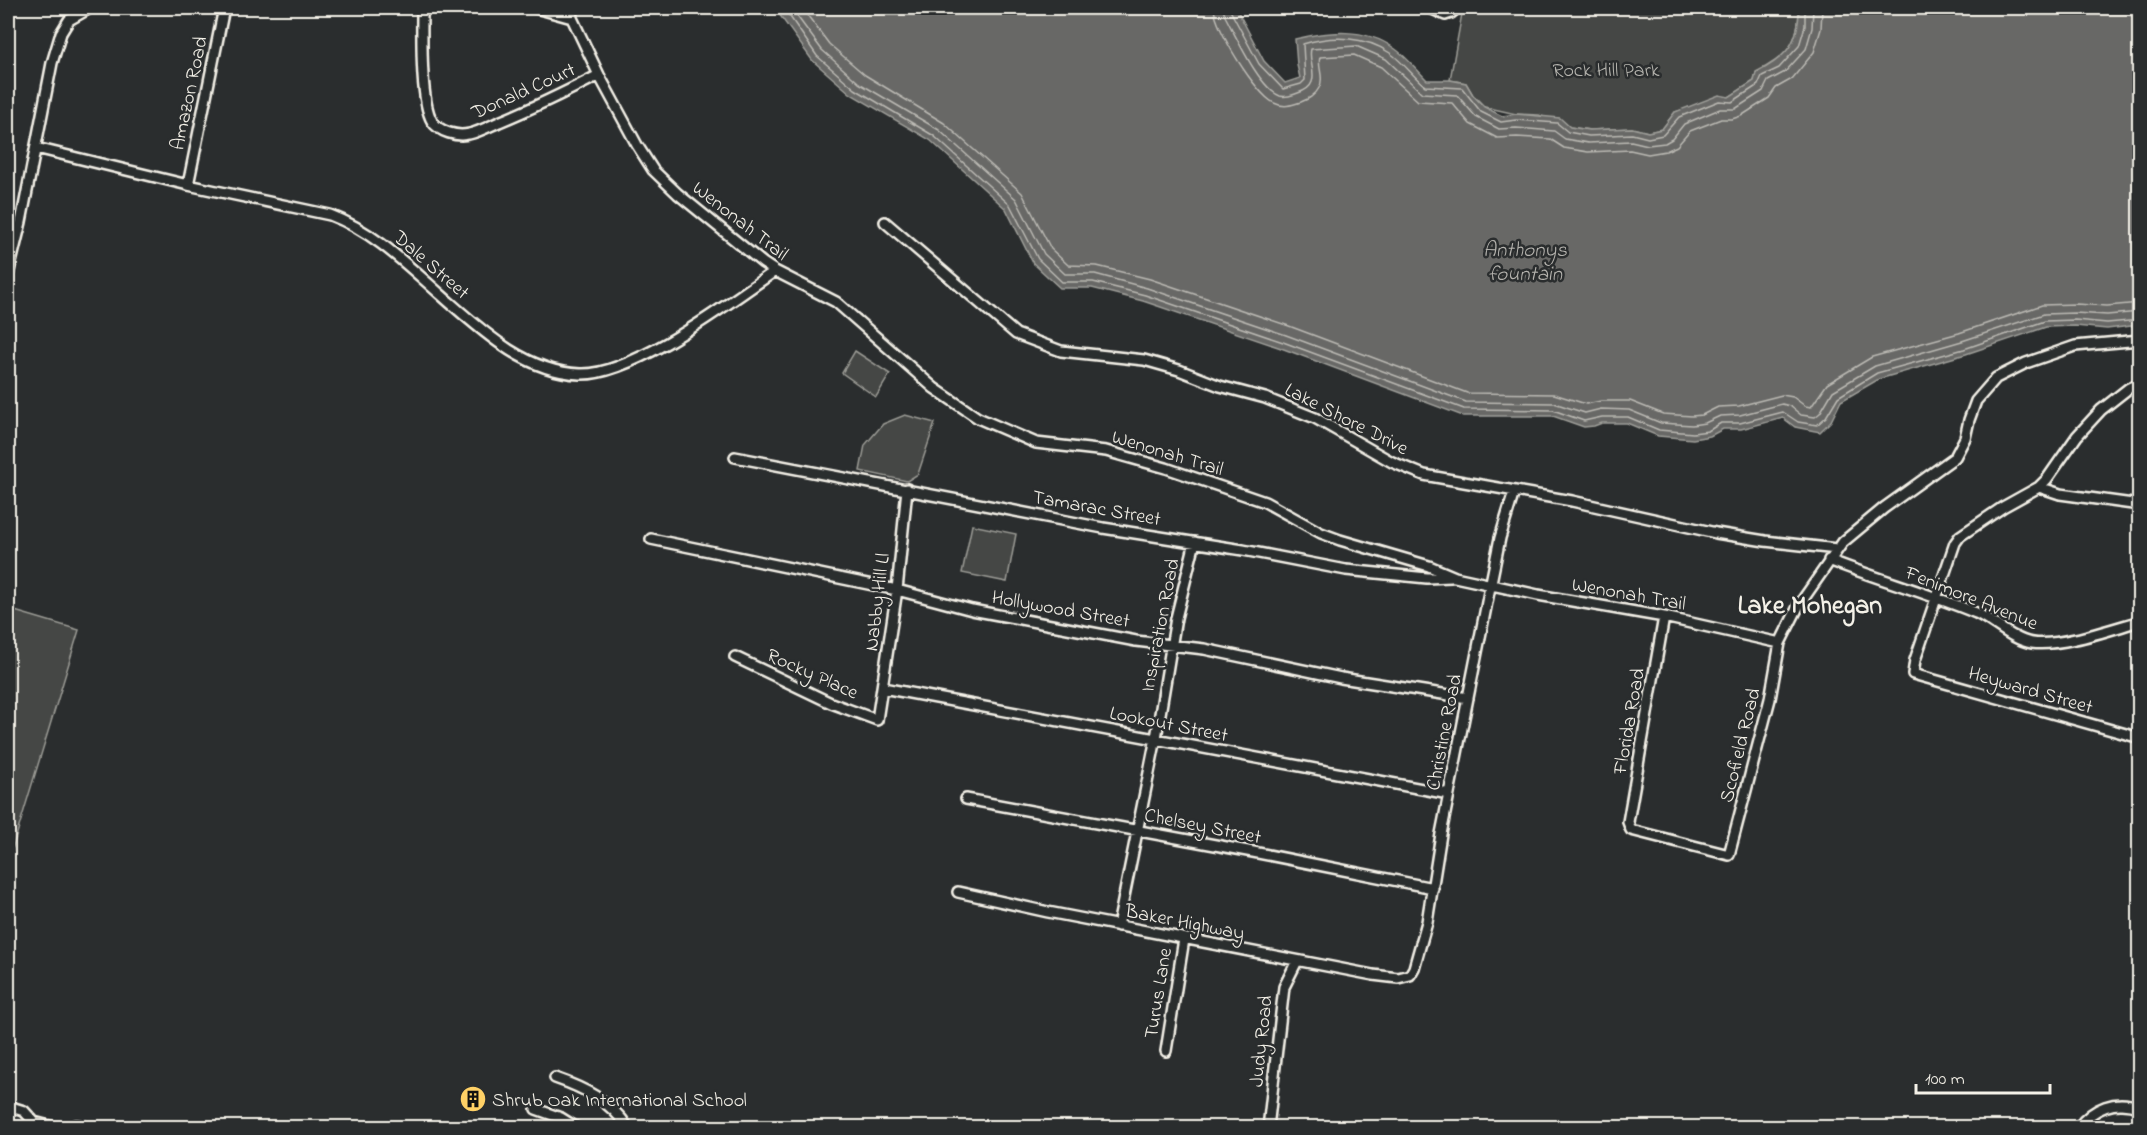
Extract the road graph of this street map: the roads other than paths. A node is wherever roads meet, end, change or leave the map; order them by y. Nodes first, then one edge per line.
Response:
1 (90, 8) edge
2 (224, 8) edge
3 (422, 8) edge
4 (536, 8) edge
5 (1430, 8) edge
6 (1454, 10) edge
7 (571, 13) edge
8 (599, 75) junction
9 (36, 148) junction
10 (188, 185) junction
11 (885, 222) dead end
12 (775, 271) junction
13 (8, 275) edge
14 (2139, 340) edge
15 (2139, 383) edge
16 (735, 457) dead end
17 (2039, 487) junction
18 (906, 489) junction
19 (1514, 492) junction
20 (2139, 505) edge
21 (651, 539) dead end
22 (1195, 542) junction
23 (1837, 549) junction
24 (1829, 560) junction
25 (1455, 577) junction
26 (1491, 584) junction
27 (897, 590) junction
28 (1937, 599) junction
29 (1664, 617) junction
30 (2139, 621) edge
31 (1780, 643) junction
32 (1171, 645) junction
33 (735, 657) dead end
34 (883, 688) junction
35 (1468, 698) junction
36 (878, 720) joint
37 (1156, 738) junction
38 (2139, 738) edge
39 (1449, 794) junction
40 (966, 799) dead end
41 (1136, 831) junction
42 (1729, 855) joint
43 (1433, 888) junction
44 (958, 892) dead end
45 (1118, 926) junction
46 (1184, 939) junction
47 (1297, 961) junction
48 (1406, 977) joint
49 (1166, 1052) dead end
50 (555, 1078) dead end
51 (8, 1106) edge
52 (2139, 1108) edge
53 (536, 1109) dead end
54 (57, 1128) edge
55 (62, 1128) edge
56 (92, 1128) edge
57 (578, 1128) edge
58 (628, 1128) edge
59 (1268, 1128) edge
60 (2078, 1128) edge

1 - 9 street
2 - 10 street, Amazon Road
3 - 8 street, Donald Court
4 - 7 street
5 - 6 street
7 - 8 street, Wenonah Trail
8 - 12 street, Wenonah Trail
9 - 10 street, Dale Street
9 - 13 street
10 - 12 street, Dale Street
11 - 19 street, Lake Shore Drive
12 - 25 street, Wenonah Trail
14 - 23 street, Scofield Road
15 - 17 street
16 - 18 street, Tamarac Street
17 - 20 street
17 - 28 street
18 - 22 street, Tamarac Street
18 - 27 street, Nabby Hill Ll
19 - 23 street, Lake Shore Drive
19 - 26 street, Christine Road
21 - 27 street, Hollywood Street
22 - 25 street, Tamarac Street
22 - 32 street, Inspiration Road
23 - 24 street, Scofield Road
24 - 28 street, Fenimore Avenue
24 - 31 street, Scofield Road
25 - 26 street, Wenonah Trail
26 - 29 street, Wenonah Trail
26 - 35 street, Christine Road
27 - 32 street, Hollywood Street
27 - 34 street, Nabby Hill Ll
28 - 30 street, Fenimore Avenue
28 - 38 street, Heyward Street
29 - 31 street, Wenonah Trail
29 - 42 street, Florida Road
31 - 42 street, Scofield Road
32 - 35 street, Hollywood Street
32 - 37 street, Inspiration Road
33 - 36 street, Rocky Place
34 - 36 street, Nabby Hill Ll
34 - 37 street, Lookout Street
35 - 39 street, Christine Road
37 - 39 street, Lookout Street
37 - 41 street, Inspiration Road
39 - 43 street, Christine Road
40 - 41 street, Chelsey Street
41 - 43 street, Chelsey Street
41 - 45 street, Inspiration Road
43 - 48 street, Christine Road
44 - 45 street, Baker Highway
45 - 46 street, Baker Highway
46 - 47 street, Baker Highway
46 - 49 street, Turus Lane
47 - 48 street, Baker Highway
47 - 59 street, Judy Road
50 - 58 street
51 - 54 street
52 - 60 street
53 - 57 street
55 - 56 street

